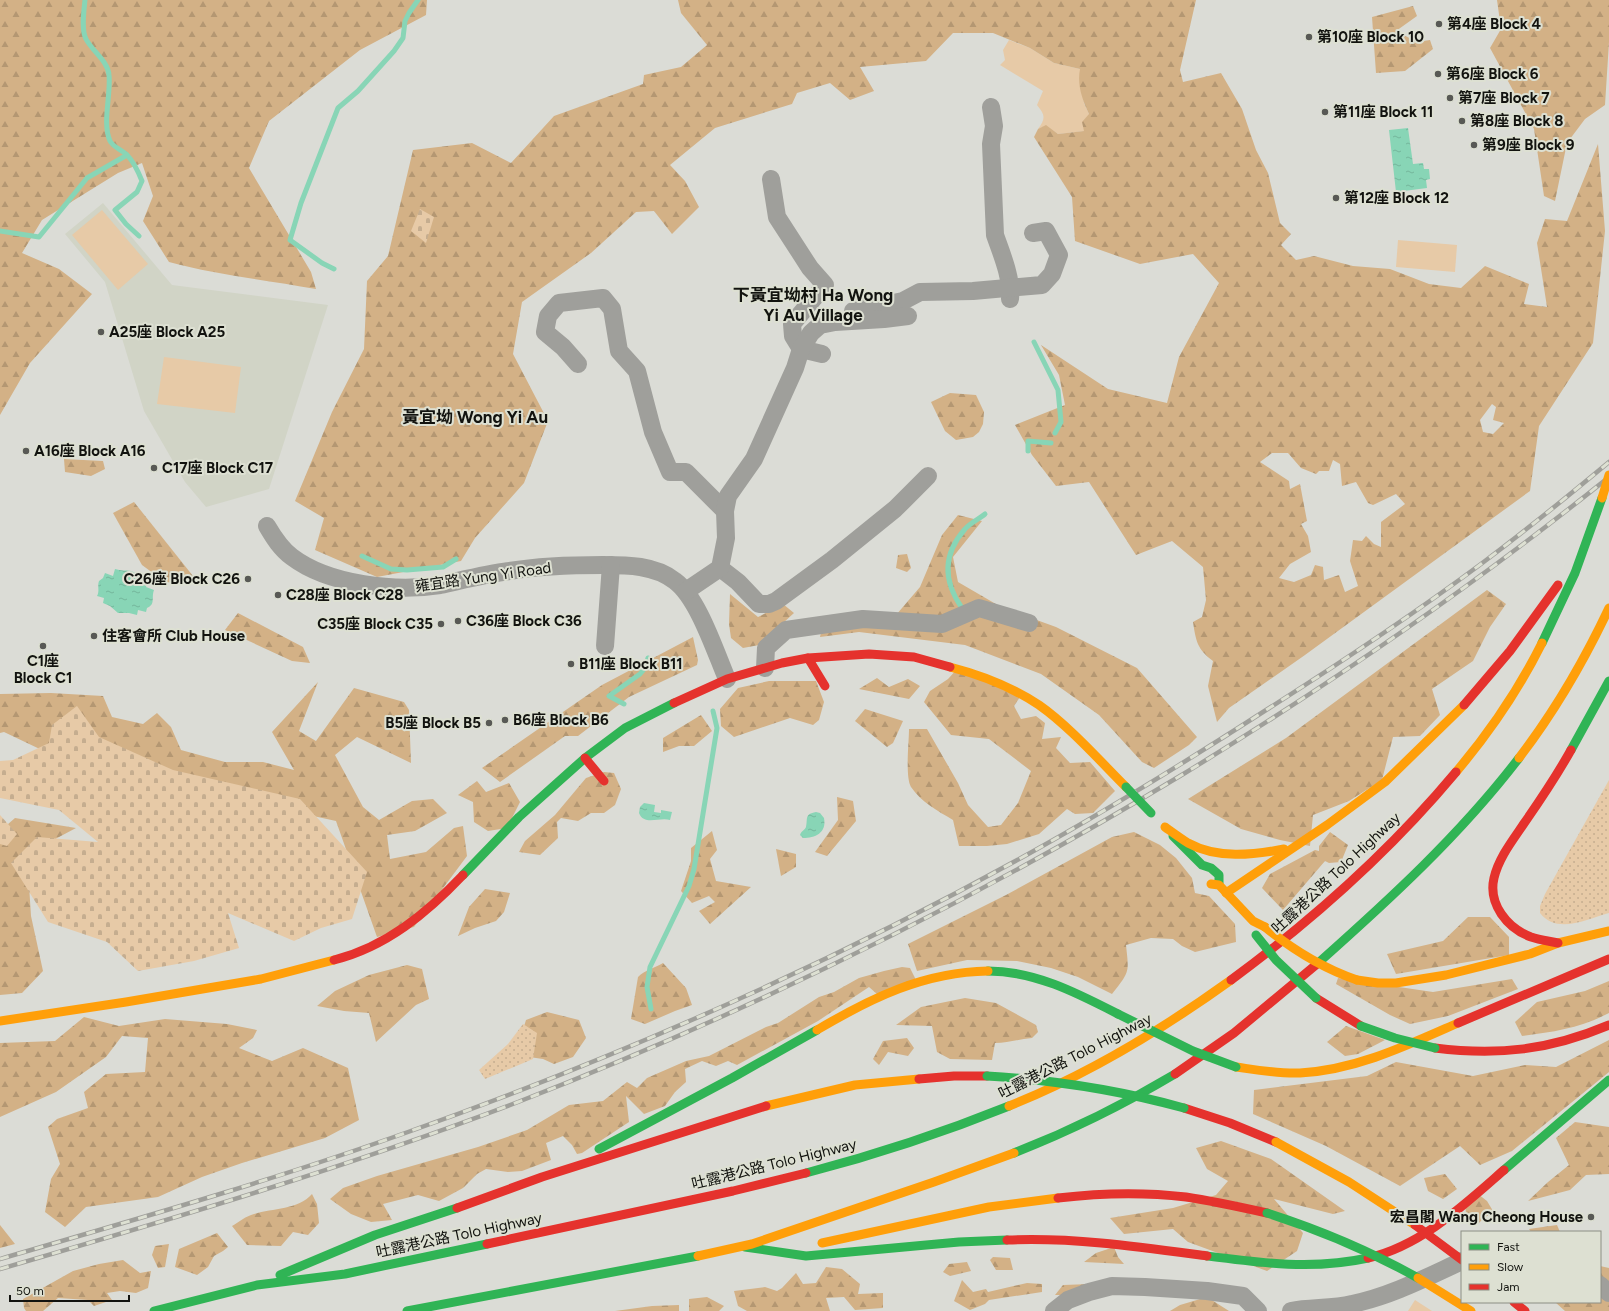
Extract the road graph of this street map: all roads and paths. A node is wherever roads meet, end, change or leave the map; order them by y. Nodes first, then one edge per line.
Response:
1 (991, 107) dead end
2 (771, 179) dead end
3 (1033, 233) dead end
4 (1011, 294) junction
5 (908, 316) dead end
6 (798, 344) junction
7 (822, 354) dead end
8 (578, 364) dead end
9 (1609, 475) edge
10 (928, 476) dead end
11 (725, 511) junction
12 (268, 526) dead end
13 (1586, 542) junction
14 (612, 565) junction
15 (720, 568) junction
16 (686, 591) junction
17 (1609, 608) edge
18 (1029, 623) dead end
19 (605, 646) dead end
20 (808, 658) junction
21 (766, 668) junction
22 (727, 679) junction
23 (1609, 680) edge
24 (825, 686) dead end
25 (585, 758) junction
26 (604, 781) dead end
27 (1158, 820) junction
28 (1293, 847) junction
29 (1202, 865) junction
30 (1219, 885) junction
31 (1226, 893) junction
32 (1254, 921) junction
33 (1609, 931) edge
34 (1558, 943) junction
35 (1609, 959) edge
36 (0, 1021) edge
37 (1609, 1025) edge
38 (1609, 1080) edge
39 (542, 1177) junction
40 (742, 1247) junction
41 (775, 1252) junction
42 (1461, 1260) edge
43 (1461, 1261) edge
44 (260, 1284) junction
45 (1601, 1286) edge
46 (1609, 1293) edge
47 (1515, 1303) edge
48 (154, 1311) edge
49 (406, 1311) edge
50 (1054, 1311) edge
51 (1258, 1311) edge
52 (1291, 1311) edge
53 (1471, 1311) edge
54 (1525, 1311) edge

1 - 4 street
2 - 6 street
3 - 4 street
4 - 6 street
5 - 6 street
6 - 7 street
6 - 11 street
8 - 11 street
9 - 13 main road, 吐露港公路 Tolo Highway, bridge
10 - 15 street
11 - 15 street
12 - 14 street, 雍宜路 Yung Yi Road
13 - 28 main road
13 - 44 main road, 吐露港公路 Tolo Highway
14 - 16 street, 雍宜路 Yung Yi Road
14 - 19 street
15 - 16 street
16 - 22 street, 雍宜路 Yung Yi Road
17 - 40 main road
18 - 21 street
20 - 21 main road
20 - 24 main road
20 - 27 main road, bridge
21 - 22 main road
22 - 25 main road
23 - 34 main road
25 - 26 main road
25 - 36 main road
27 - 28 main road
27 - 29 main road
28 - 31 main road
29 - 30 main road
29 - 30 main road
30 - 31 main road
31 - 32 main road
32 - 34 main road, bridge
32 - 37 main road, bridge
33 - 34 main road
35 - 39 main road, bridge
38 - 41 main road
39 - 42 main road, bridge
39 - 44 main road
40 - 41 main road
40 - 49 main road
41 - 53 main road, bridge
43 - 52 street
44 - 48 main road, 吐露港公路 Tolo Highway
45 - 46 street
47 - 54 main road
50 - 51 street

